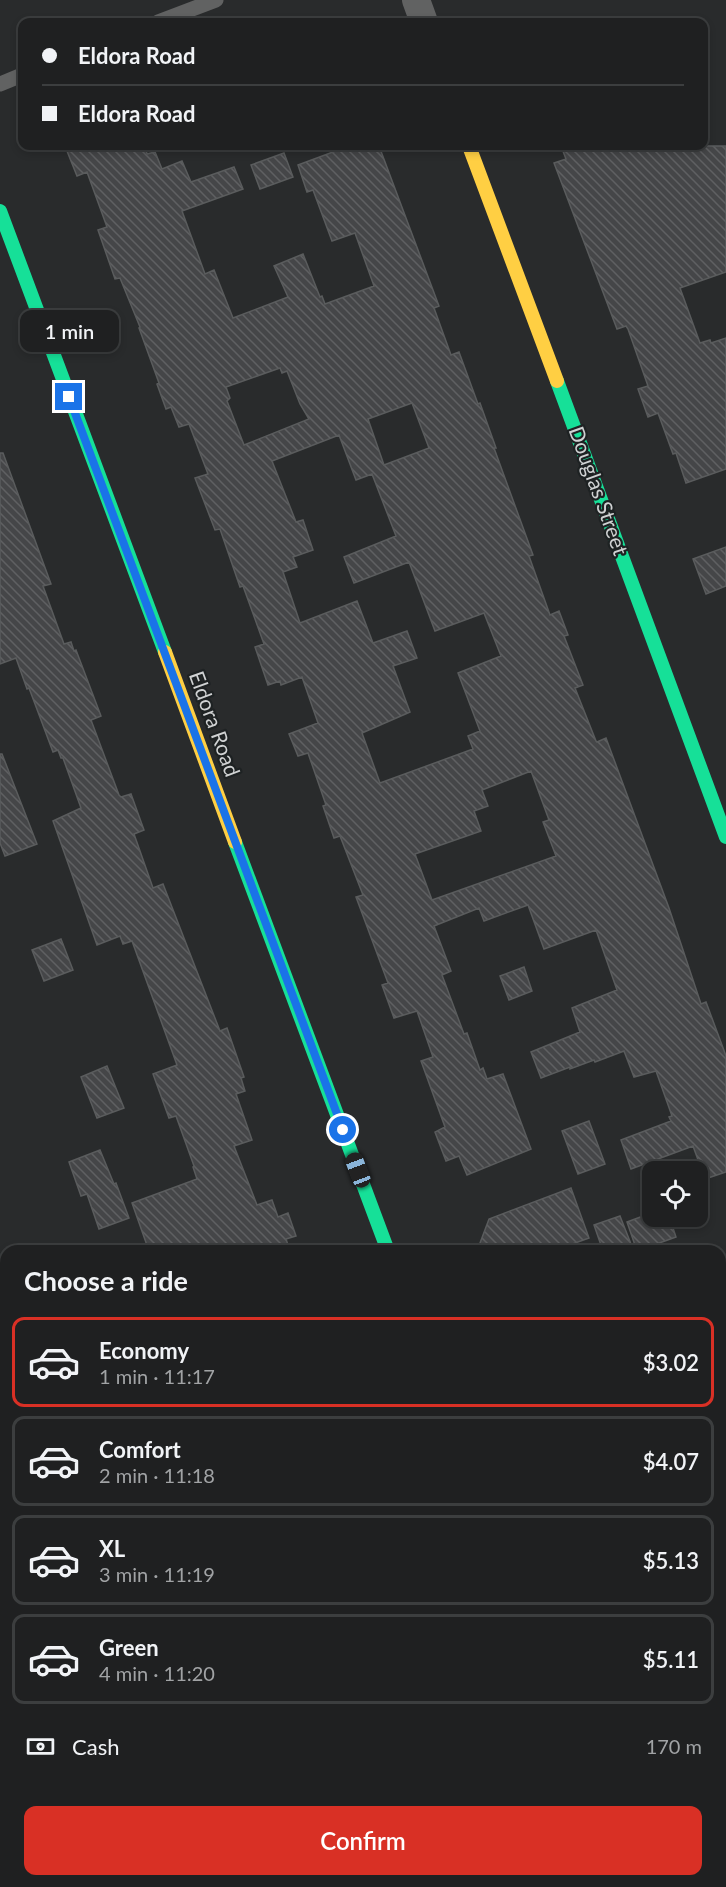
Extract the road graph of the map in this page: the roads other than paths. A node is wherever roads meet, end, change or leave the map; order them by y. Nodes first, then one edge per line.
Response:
1 (216, 0) edge
2 (416, 0) edge
3 (169, 18) edge
4 (423, 18) edge
5 (18, 77) edge
6 (0, 84) edge
7 (471, 150) edge
8 (0, 212) edge
9 (726, 837) edge
10 (386, 1245) edge

1 - 3 lane
2 - 4 street
5 - 6 lane
7 - 9 street, Douglas Street
8 - 10 street, Eldora Road

